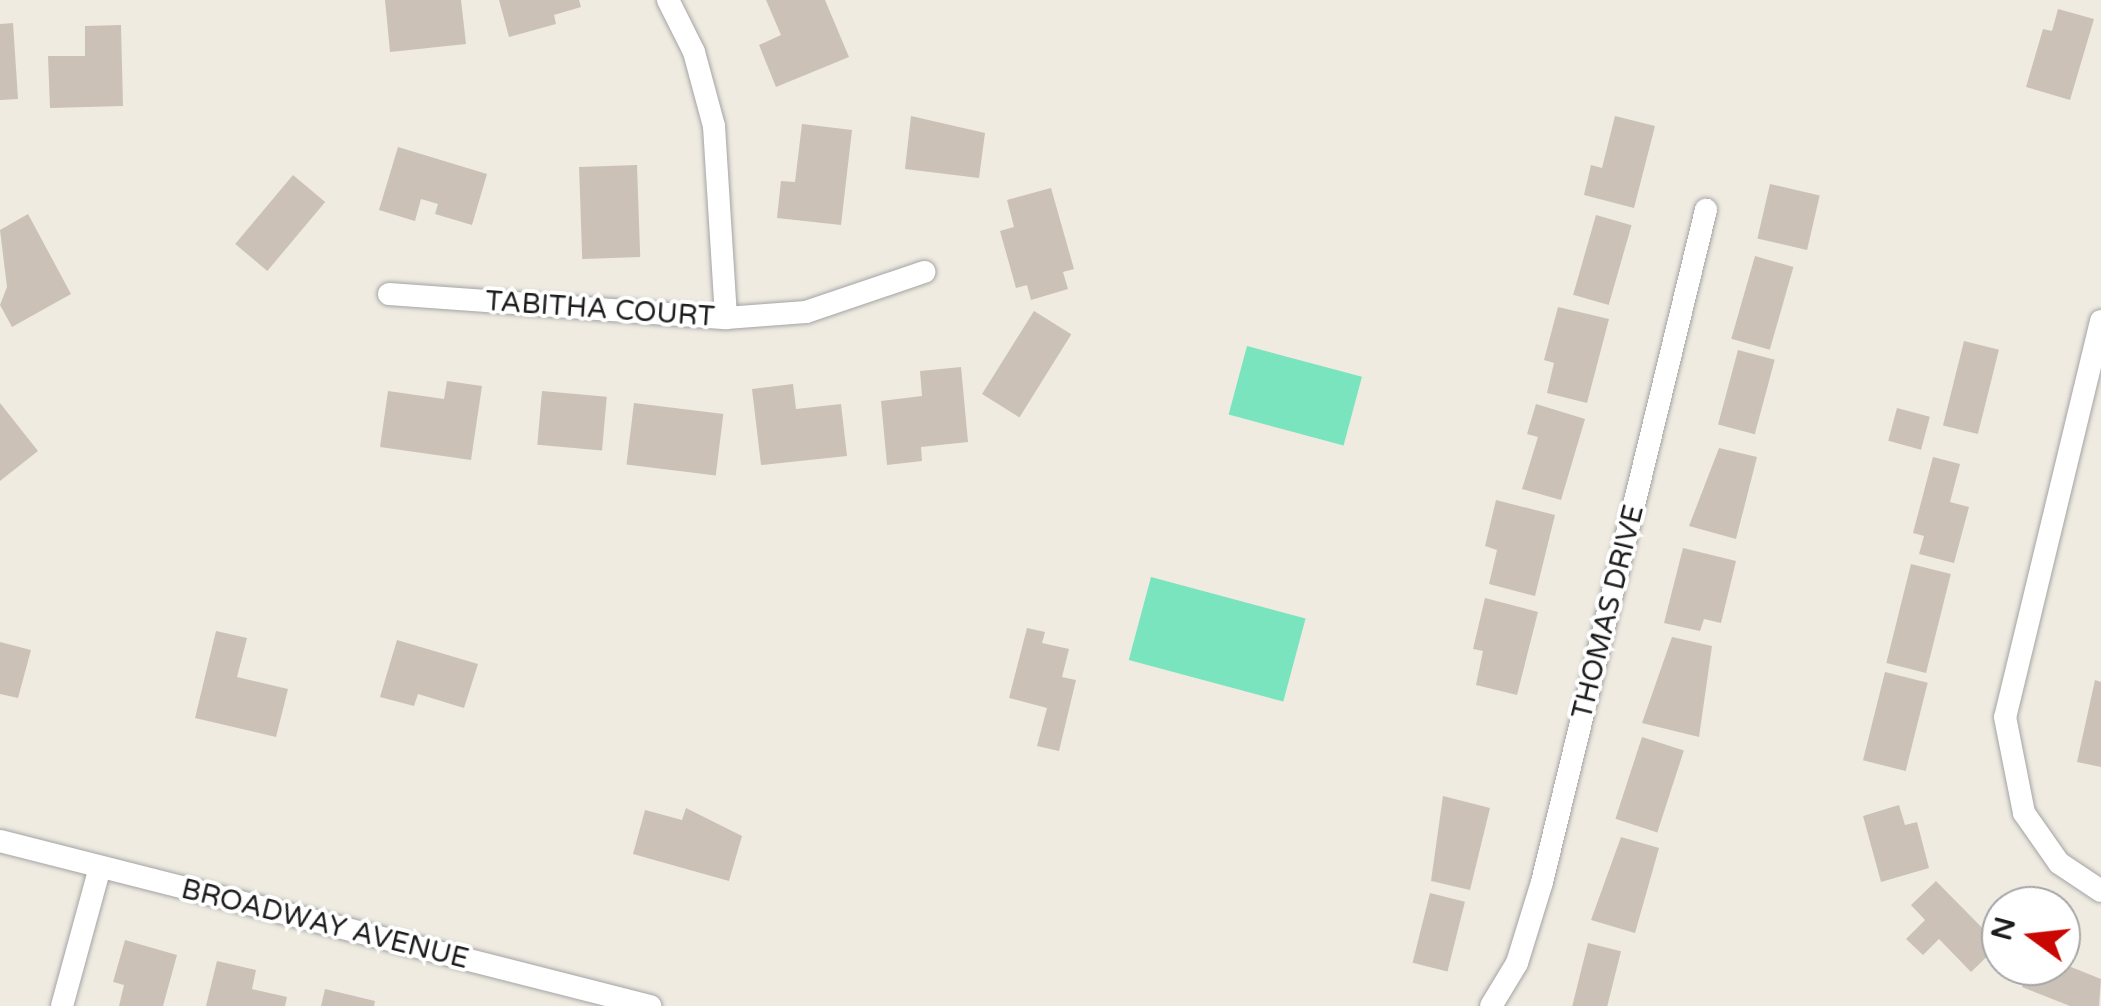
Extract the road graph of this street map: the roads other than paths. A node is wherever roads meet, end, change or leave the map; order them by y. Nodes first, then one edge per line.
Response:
1 (668, 0) edge
2 (1706, 210) dead end
3 (924, 272) dead end
4 (389, 294) dead end
5 (726, 318) junction
6 (2101, 322) edge
7 (0, 841) edge
8 (100, 867) junction
9 (2101, 890) edge
10 (62, 1006) edge
11 (650, 1006) edge
12 (1491, 1006) edge

1 - 5 street
2 - 12 street, THOMAS DRIVE
3 - 5 street, TABITHA COURT
4 - 5 street, TABITHA COURT
6 - 9 street
7 - 8 street, BROADWAY AVENUE
8 - 10 street
8 - 11 street, BROADWAY AVENUE

